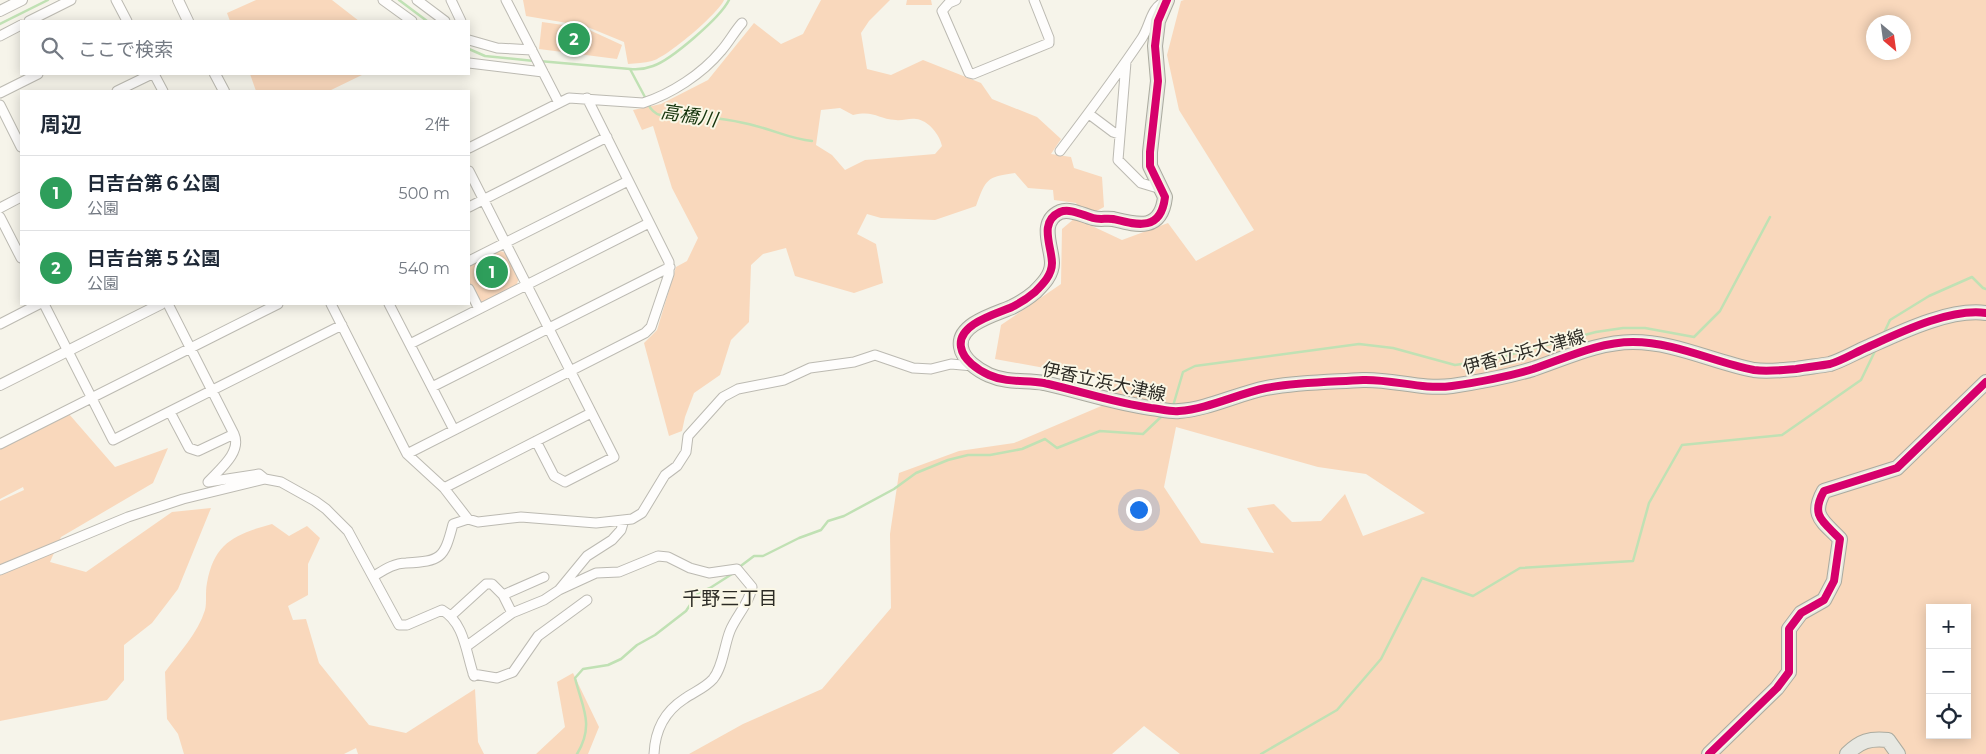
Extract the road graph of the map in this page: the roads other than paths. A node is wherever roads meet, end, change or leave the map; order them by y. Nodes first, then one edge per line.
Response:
1 (22, 0) edge
2 (71, 0) edge
3 (116, 0) edge
4 (178, 0) edge
5 (383, 0) edge
6 (418, 0) edge
7 (451, 0) edge
8 (506, 0) edge
9 (956, 0) edge
10 (1034, 0) edge
11 (1167, 0) edge
12 (0, 11) edge
13 (31, 20) edge
14 (126, 20) edge
15 (188, 20) edge
16 (411, 20) edge
17 (444, 20) edge
18 (461, 20) edge
19 (742, 23) dead end
20 (20, 26) edge
21 (0, 36) edge
22 (470, 40) edge
23 (533, 52) junction
24 (1126, 62) junction
25 (470, 63) edge
26 (541, 69) junction
27 (36, 75) edge
28 (151, 75) edge
29 (154, 75) edge
30 (216, 75) edge
31 (119, 90) edge
32 (162, 90) edge
33 (223, 90) edge
34 (0, 93) edge
35 (587, 98) junction
36 (559, 103) junction
37 (0, 105) edge
38 (1089, 114) junction
39 (1119, 134) junction
40 (607, 137) junction
41 (20, 143) edge
42 (470, 148) edge
43 (1060, 151) dead end
44 (470, 173) edge
45 (628, 181) junction
46 (1161, 189) junction
47 (20, 198) edge
48 (483, 200) junction
49 (470, 206) edge
50 (0, 208) edge
51 (0, 217) edge
52 (649, 223) junction
53 (505, 243) junction
54 (20, 256) edge
55 (470, 260) edge
56 (670, 266) junction
57 (527, 285) junction
58 (470, 291) edge
59 (37, 305) edge
60 (45, 305) edge
61 (159, 305) edge
62 (169, 305) edge
63 (276, 305) edge
64 (332, 305) edge
65 (390, 305) edge
66 (479, 309) junction
67 (1986, 313) edge
68 (0, 324) edge
69 (342, 325) junction
70 (548, 328) junction
71 (410, 344) junction
72 (191, 348) junction
73 (68, 351) junction
74 (973, 366) junction
75 (570, 371) junction
76 (1986, 382) edge
77 (0, 385) edge
78 (432, 387) junction
79 (212, 390) junction
80 (92, 398) junction
81 (170, 412) junction
82 (591, 413) junction
83 (454, 430) junction
84 (234, 434) junction
85 (536, 441) junction
86 (0, 444) edge
87 (407, 454) junction
88 (265, 479) junction
89 (444, 488) junction
90 (468, 520) junction
91 (624, 520) junction
92 (0, 570) edge
93 (374, 576) junction
94 (544, 577) dead end
95 (559, 590) junction
96 (503, 595) junction
97 (587, 600) dead end
98 (512, 613) junction
99 (452, 615) junction
100 (467, 646) junction
101 (654, 754) edge
102 (1709, 754) edge
103 (1847, 754) edge
104 (1898, 754) edge

1 - 12 street
2 - 13 street
3 - 14 street
4 - 15 street
5 - 16 street
6 - 17 street
7 - 18 street
8 - 23 street
9 - 10 street
11 - 24 street
11 - 46 main road
19 - 35 street
20 - 21 street
22 - 23 street
23 - 26 street
24 - 38 street
24 - 39 street
25 - 26 street
26 - 36 street
27 - 34 street
28 - 31 street
29 - 32 street
30 - 33 street
35 - 36 street
35 - 40 street
36 - 42 street
37 - 41 street
38 - 39 street
38 - 43 street
39 - 46 street
40 - 45 street
40 - 48 street
44 - 48 street
45 - 52 street
45 - 53 street
46 - 74 main road
47 - 50 street
48 - 49 street
48 - 53 street
51 - 54 street
52 - 56 street
52 - 57 street
53 - 55 street
53 - 57 street
56 - 70 street
56 - 75 street
57 - 66 street
57 - 70 street
58 - 66 street
59 - 68 street
60 - 73 street
61 - 73 street
62 - 72 street
63 - 72 street
64 - 69 street
65 - 71 street
66 - 71 street
67 - 74 main road, 伊香立浜大津線
69 - 79 street
69 - 87 street
70 - 75 street
70 - 78 street
71 - 78 street
72 - 79 street
72 - 80 street
73 - 77 street
73 - 80 street
74 - 91 street
75 - 82 street
75 - 83 street
76 - 102 main road
78 - 83 street
79 - 81 street
79 - 84 street
80 - 81 street
80 - 86 street
81 - 84 street
82 - 85 street
82 - 85 street
83 - 87 street
84 - 88 street
85 - 89 street
87 - 89 street
88 - 92 street
88 - 93 street
89 - 90 street
90 - 91 street
90 - 93 street
91 - 95 street
93 - 99 street
94 - 96 street
95 - 98 street
95 - 101 street
96 - 98 street
96 - 99 street
97 - 100 street
98 - 100 street
99 - 100 street
103 - 104 main road

